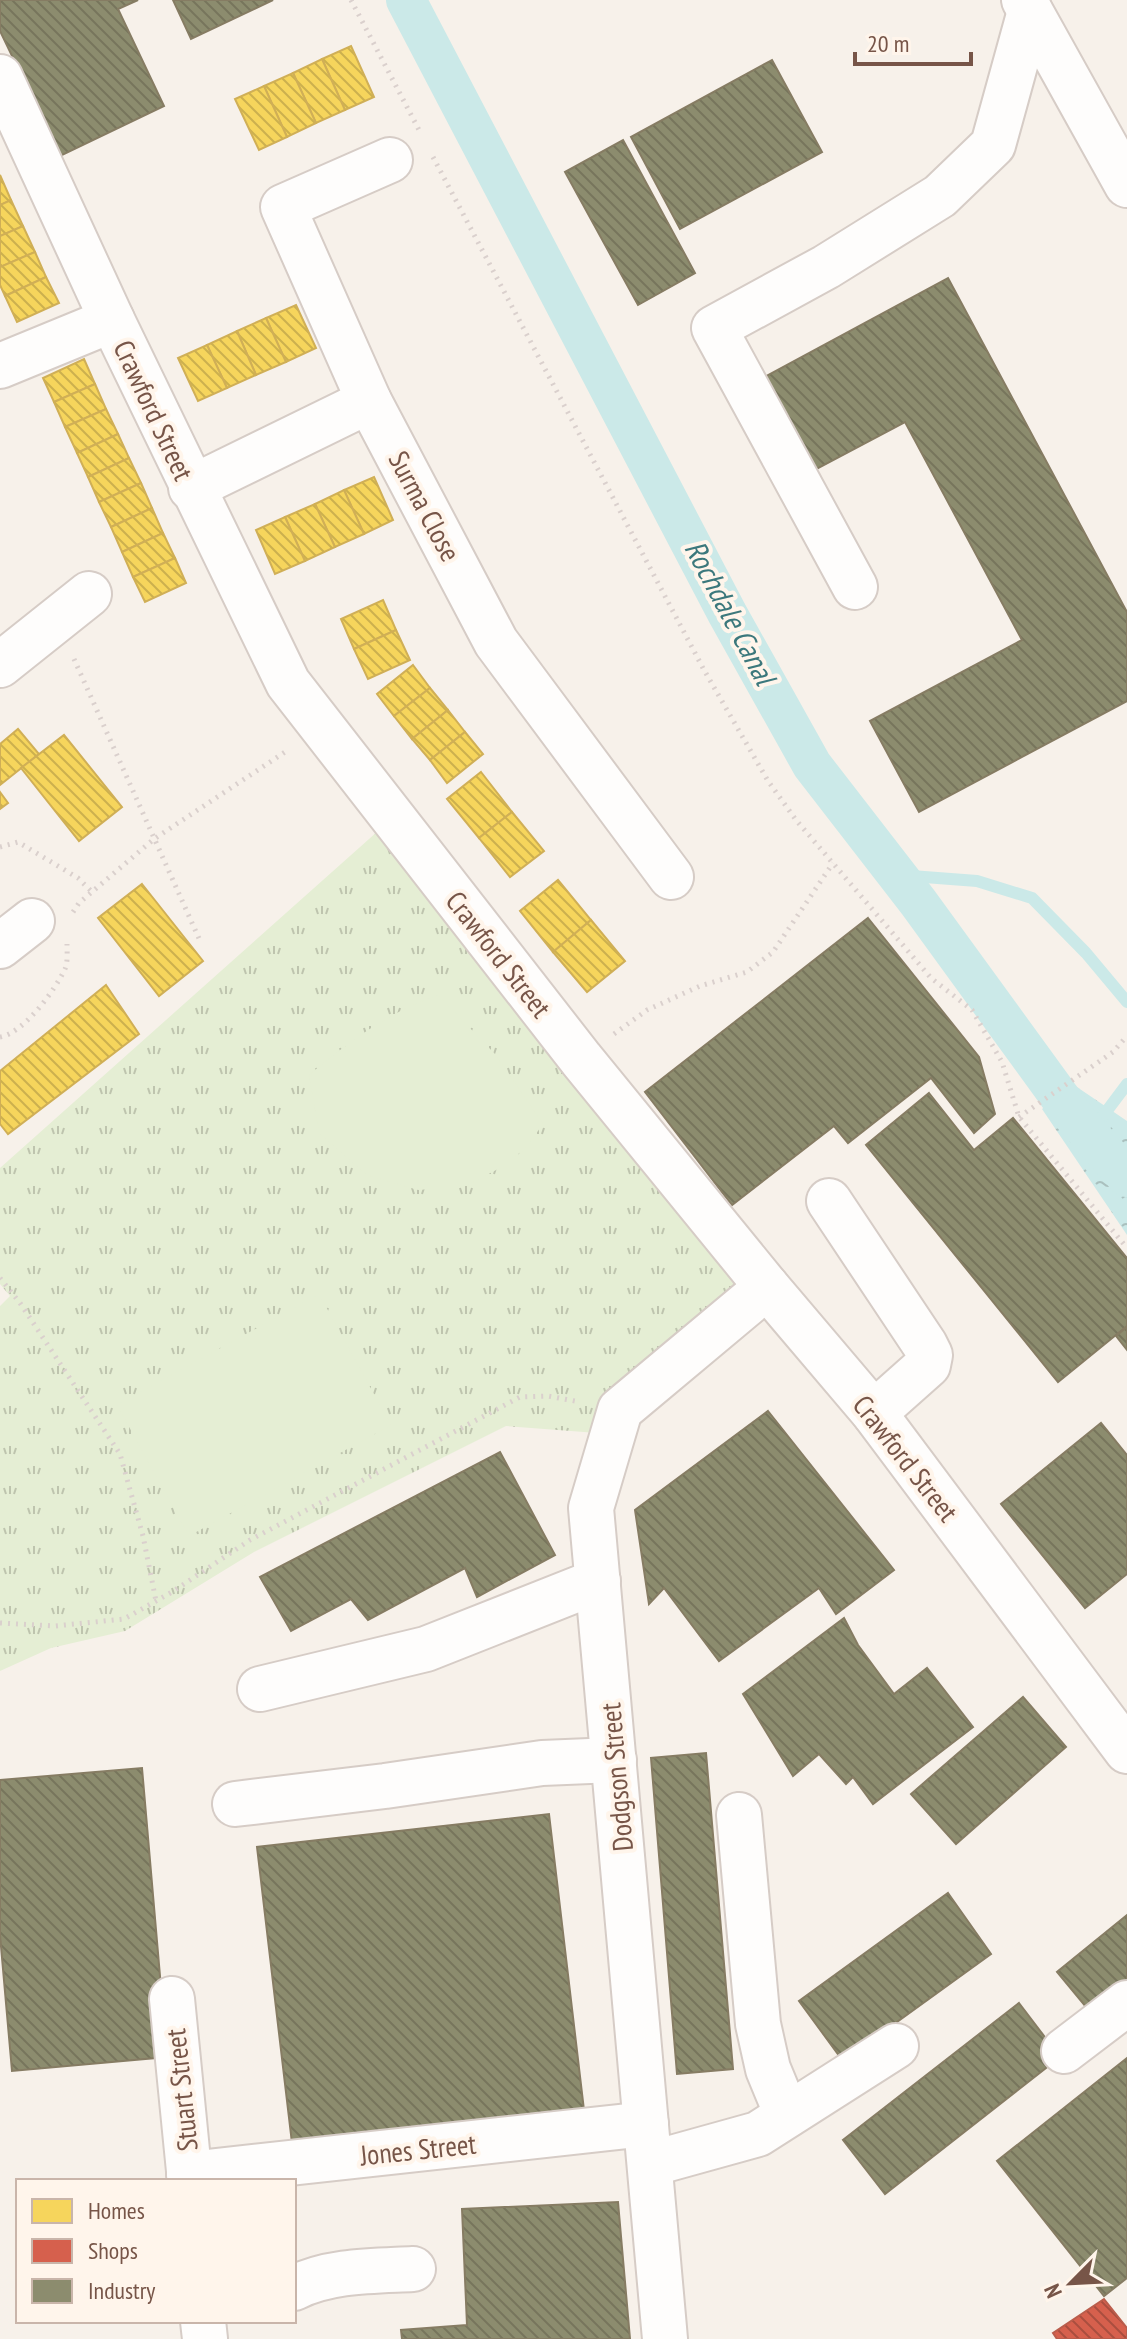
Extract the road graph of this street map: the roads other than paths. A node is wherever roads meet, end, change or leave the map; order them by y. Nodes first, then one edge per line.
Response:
1 (1027, 5) edge
2 (1, 81) edge
3 (415, 150) road end
4 (1127, 185) edge
5 (112, 320) junction
6 (0, 366) edge
7 (369, 401) junction
8 (191, 488) junction
9 (855, 587) dead end
10 (72, 607) road end
11 (0, 665) edge
12 (671, 877) dead end
13 (829, 1201) dead end
14 (767, 1287) junction
15 (874, 1413) junction
16 (598, 1581) junction
17 (260, 1689) dead end
18 (1127, 1751) edge
19 (614, 1760) junction
20 (235, 1804) dead end
21 (739, 1815) dead end
22 (172, 1999) dead end
23 (1127, 2003) edge
24 (896, 2046) dead end
25 (1064, 2051) dead end
26 (787, 2115) junction
27 (648, 2144) junction
28 (189, 2177) edge
29 (413, 2269) dead end
30 (296, 2287) edge
31 (665, 2339) edge

1 - 4 street
1 - 9 street
2 - 5 street, Crawford Street
3 - 7 street, Surma Close
5 - 6 street
5 - 8 street, Crawford Street
7 - 8 street
7 - 12 street, Surma Close
8 - 14 street, Crawford Street
10 - 11 street
13 - 15 street
14 - 15 street, Crawford Street
14 - 16 street, Dodgson Street
15 - 18 street, Crawford Street
16 - 17 street
16 - 19 street, Dodgson Street
19 - 20 street
19 - 27 street, Dodgson Street
21 - 26 street
22 - 28 street, Stuart Street
23 - 25 street
24 - 26 street, Jones Street
26 - 27 street, Jones Street
27 - 28 street, Jones Street
27 - 31 street, Dodgson Street
29 - 30 street

